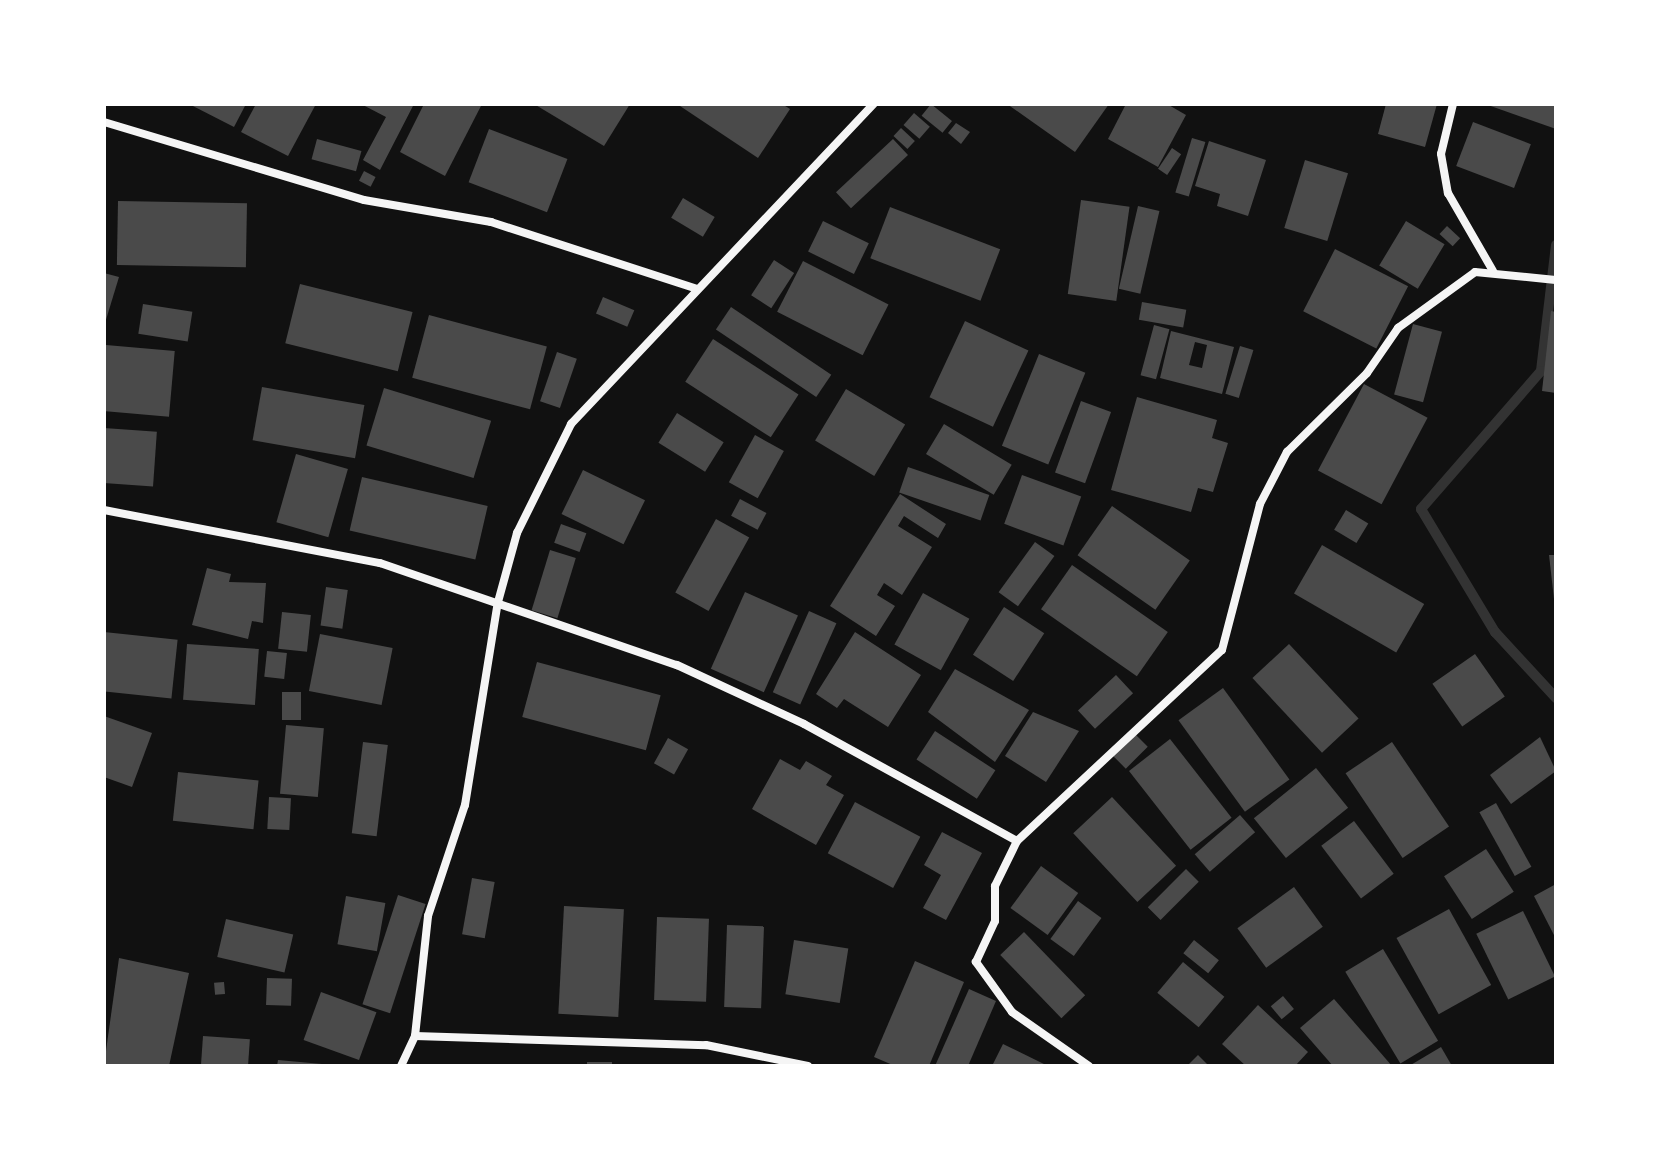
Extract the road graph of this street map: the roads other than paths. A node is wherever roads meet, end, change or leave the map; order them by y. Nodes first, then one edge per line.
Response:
1 (874, 104) edge
2 (1453, 104) edge
3 (104, 122) edge
4 (1493, 271) junction
5 (1556, 280) edge
6 (697, 289) junction
7 (104, 510) edge
8 (498, 602) junction
9 (1017, 841) junction
10 (415, 1036) junction
11 (401, 1066) edge
12 (808, 1066) edge
13 (1089, 1066) edge

1 - 6 street
2 - 4 street
3 - 6 street
4 - 5 street
4 - 9 street
6 - 8 street
7 - 8 street
8 - 9 street
8 - 10 street
9 - 13 street
10 - 11 street
10 - 12 street

